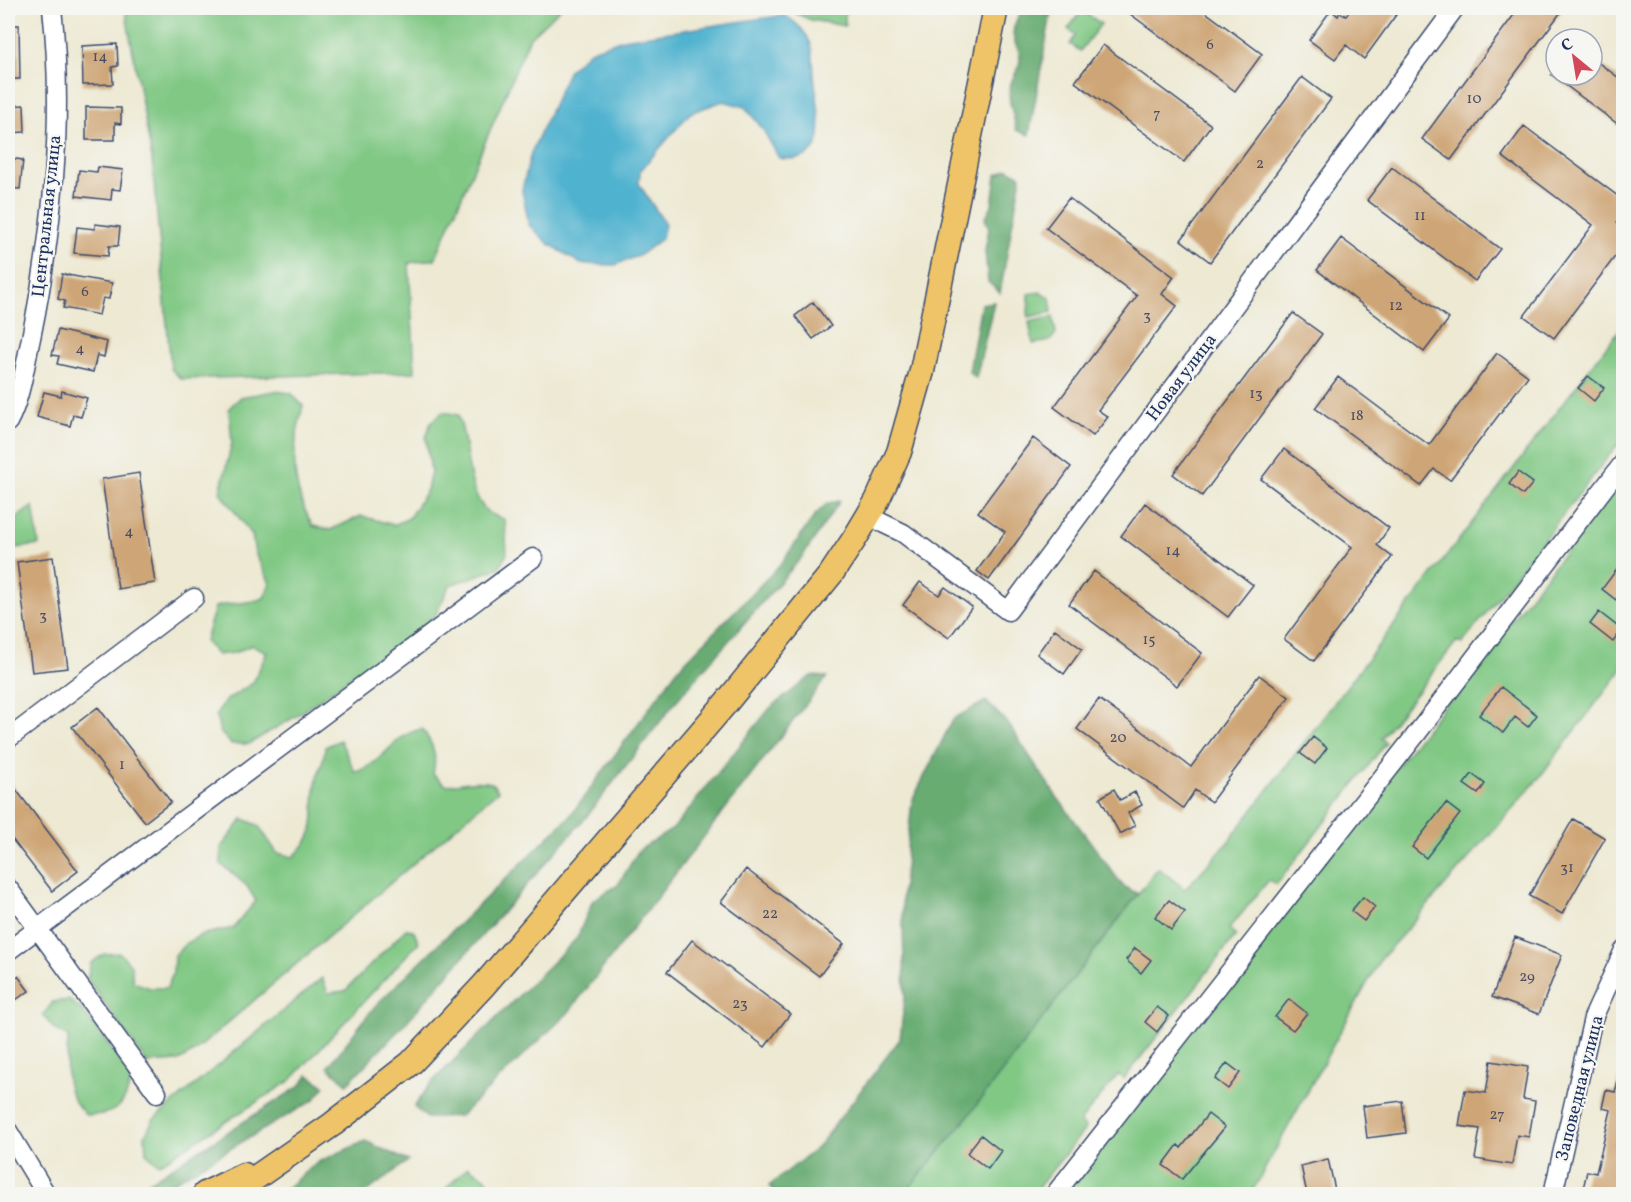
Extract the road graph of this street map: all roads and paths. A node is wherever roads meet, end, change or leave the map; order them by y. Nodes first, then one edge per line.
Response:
1 (52, 8) edge
2 (996, 8) edge
3 (1455, 8) edge
4 (8, 422) edge
5 (1623, 462) edge
6 (868, 516) junction
7 (533, 558) dead end
8 (194, 598) dead end
9 (8, 739) edge
10 (8, 888) edge
11 (37, 929) junction
12 (1623, 950) edge
13 (8, 951) edge
14 (157, 1093) dead end
15 (8, 1131) edge
16 (292, 1151) junction
17 (46, 1194) edge
18 (205, 1194) edge
19 (232, 1194) edge
20 (1054, 1194) edge
21 (1553, 1194) edge

1 - 4 street, Центральная улица
2 - 6 main road
3 - 6 street, Новая улица
5 - 20 street
6 - 16 main road
7 - 11 street
8 - 9 street
10 - 11 street
11 - 13 street
11 - 14 street
12 - 21 street, Заповедная улица
15 - 17 street
16 - 18 main road
16 - 19 main road

